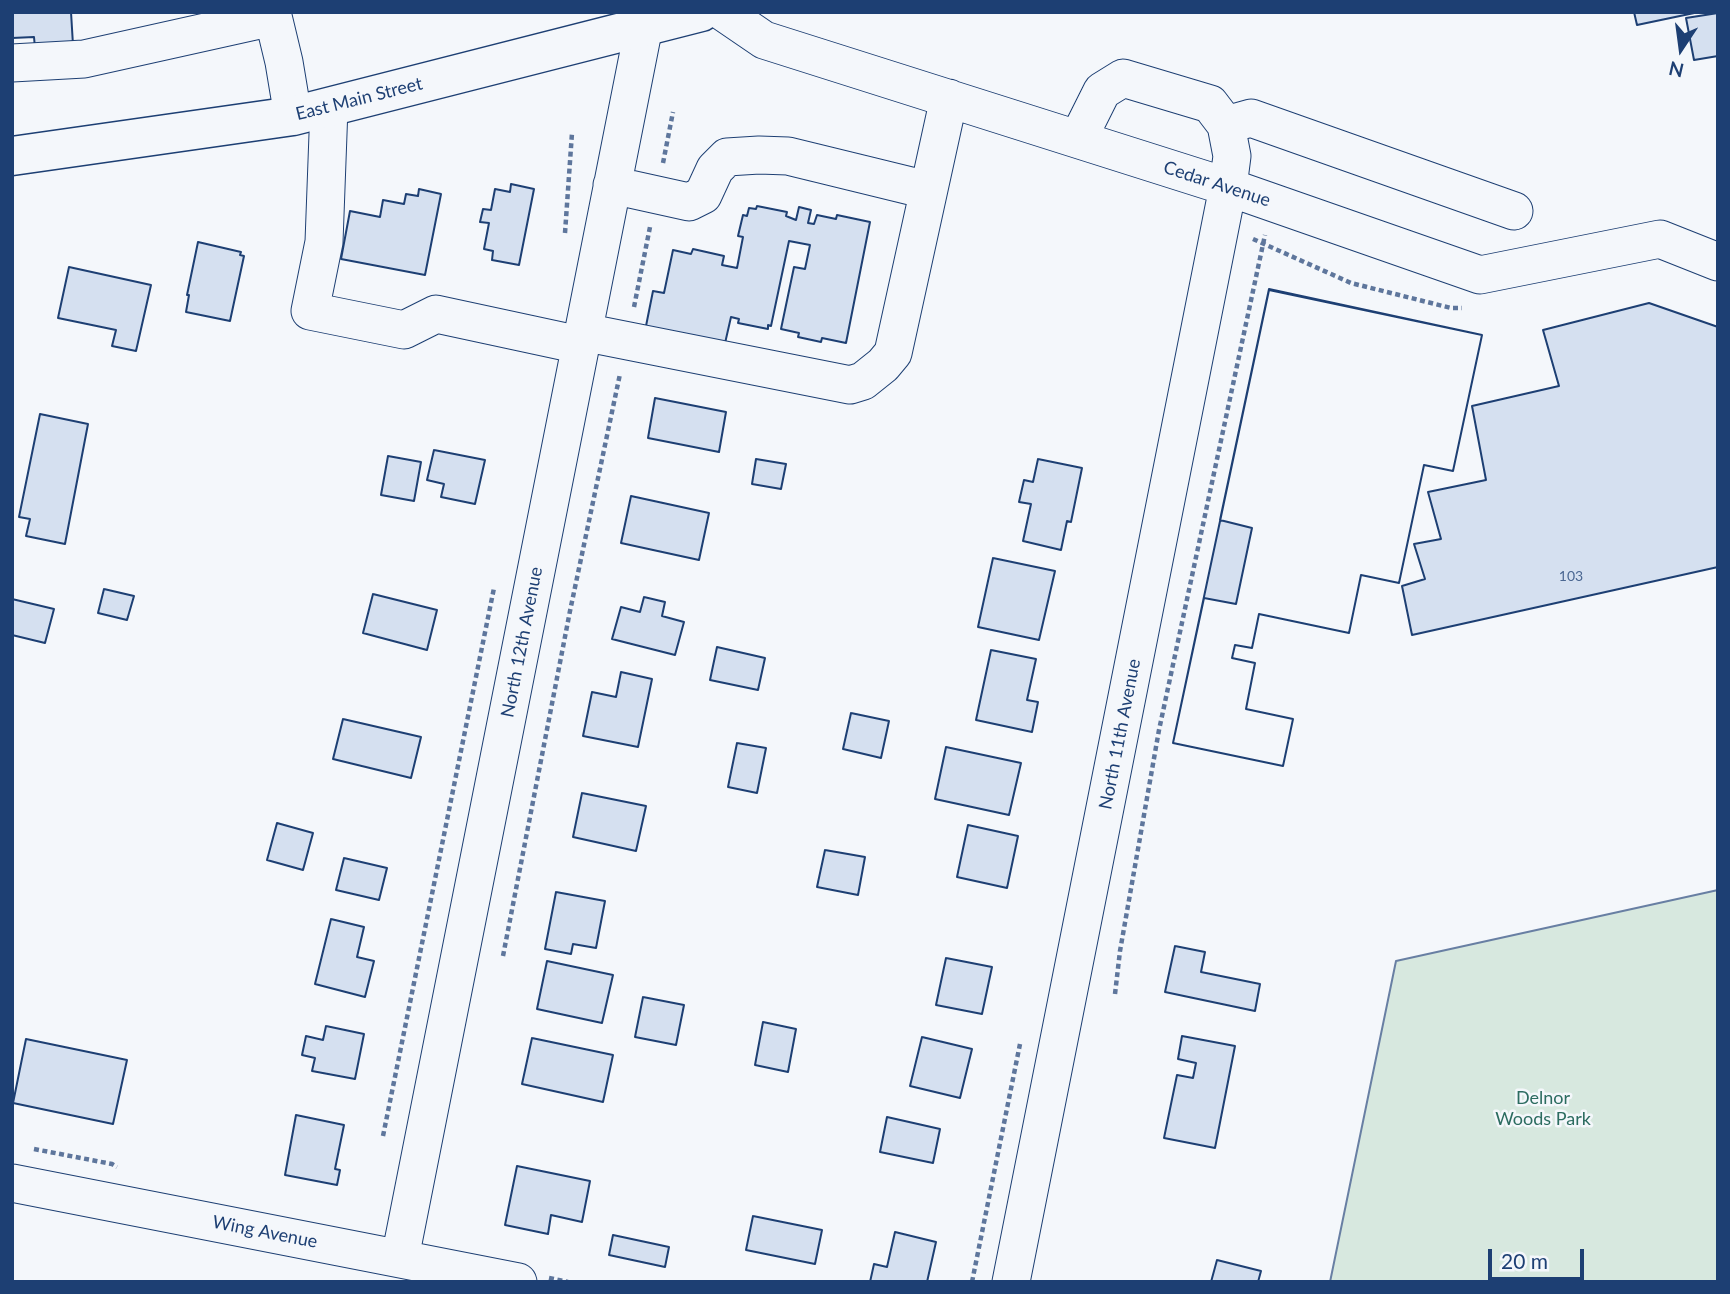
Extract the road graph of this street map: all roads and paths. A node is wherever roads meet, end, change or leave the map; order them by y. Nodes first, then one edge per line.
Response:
1 (701, 12) edge
2 (723, 12) edge
3 (273, 15) edge
4 (644, 26) junction
5 (12, 63) edge
6 (948, 98) junction
7 (330, 107) junction
8 (673, 113) dead end
9 (293, 116) junction
10 (1226, 125) junction
11 (572, 133) dead end
12 (1078, 138) junction
13 (12, 156) edge
14 (612, 185) junction
15 (1228, 187) junction
16 (927, 190) junction
17 (656, 195) junction
18 (1274, 203) junction
19 (1514, 211) dead end
20 (564, 239) dead end
21 (1718, 262) edge
22 (582, 339) junction
23 (626, 342) junction
24 (495, 582) dead end
25 (503, 956) dead end
26 (1115, 993) dead end
27 (383, 1136) dead end
28 (12, 1183) edge
29 (400, 1258) junction
30 (518, 1282) edge
31 (1011, 1282) edge

1 - 4 main road, East Main Street
2 - 6 street, Cedar Avenue
3 - 5 street
3 - 9 street
4 - 7 main road, East Main Street
4 - 14 street, North 12th Avenue
6 - 12 street, Cedar Avenue
6 - 16 street
7 - 9 main road, East Main Street
7 - 22 street
8 - 17 path
9 - 13 main road, East Main Street
10 - 12 street
10 - 15 street, North 11th Avenue
10 - 19 street
11 - 20 path
12 - 15 street, Cedar Avenue
14 - 17 street
14 - 22 street, North 12th Avenue
15 - 18 street, Cedar Avenue
15 - 31 street, North 11th Avenue
16 - 17 street
16 - 23 street
17 - 23 path
18 - 21 street, Cedar Avenue
18 - 26 path
22 - 23 street
22 - 29 street, North 12th Avenue
23 - 25 path
24 - 27 path
28 - 29 street, Wing Avenue
29 - 30 street, Wing Avenue

